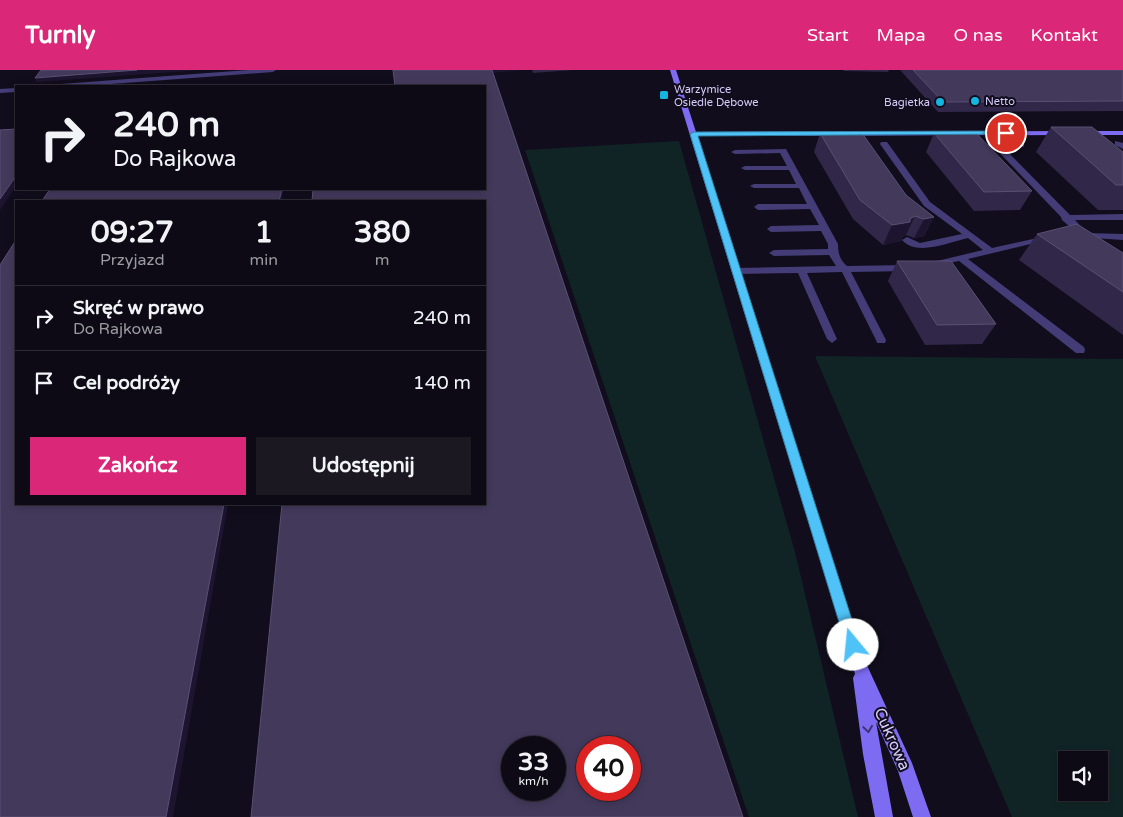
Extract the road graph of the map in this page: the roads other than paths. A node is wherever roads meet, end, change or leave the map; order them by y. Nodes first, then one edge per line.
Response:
1 (273, 70) edge
2 (673, 70) edge
3 (74, 85) edge
4 (15, 90) edge
5 (0, 91) edge
6 (1123, 133) edge
7 (694, 134) junction
8 (884, 144) dead end
9 (982, 145) edge
10 (996, 145) junction
11 (1021, 145) dead end
12 (734, 152) dead end
13 (745, 168) dead end
14 (792, 168) junction
15 (754, 186) dead end
16 (801, 186) junction
17 (812, 206) junction
18 (758, 207) dead end
19 (1123, 213) edge
20 (1065, 218) junction
21 (824, 228) junction
22 (771, 229) dead end
23 (969, 235) junction
24 (1078, 235) junction
25 (1059, 236) edge
26 (1123, 237) edge
27 (907, 240) edge
28 (1100, 244) edge
29 (991, 251) junction
30 (832, 252) junction
31 (774, 253) dead end
32 (962, 259) junction
33 (801, 269) junction
34 (845, 269) junction
35 (736, 270) junction
36 (832, 339) dead end
37 (881, 340) dead end
38 (1080, 350) dead end
39 (858, 663) junction
40 (884, 817) edge
41 (922, 817) edge

1 - 3 street
2 - 7 street, Cukrowa
4 - 5 street
6 - 7 street
7 - 35 street, Cukrowa
8 - 23 street
9 - 10 street
10 - 11 street
10 - 20 street
12 - 14 street
13 - 14 street
14 - 16 street
15 - 16 street
16 - 17 street
17 - 18 street
17 - 21 street
19 - 20 street
20 - 24 street
21 - 22 street
21 - 30 street
23 - 27 street
23 - 29 street
24 - 26 street
24 - 28 street
25 - 29 street
29 - 32 street
30 - 31 street
30 - 34 street
32 - 34 street
32 - 38 street
33 - 34 street
33 - 35 street
33 - 36 street
34 - 37 street
35 - 39 street, Cukrowa
39 -> 40 street, Cukrowa
39 - 41 street, Cukrowa

